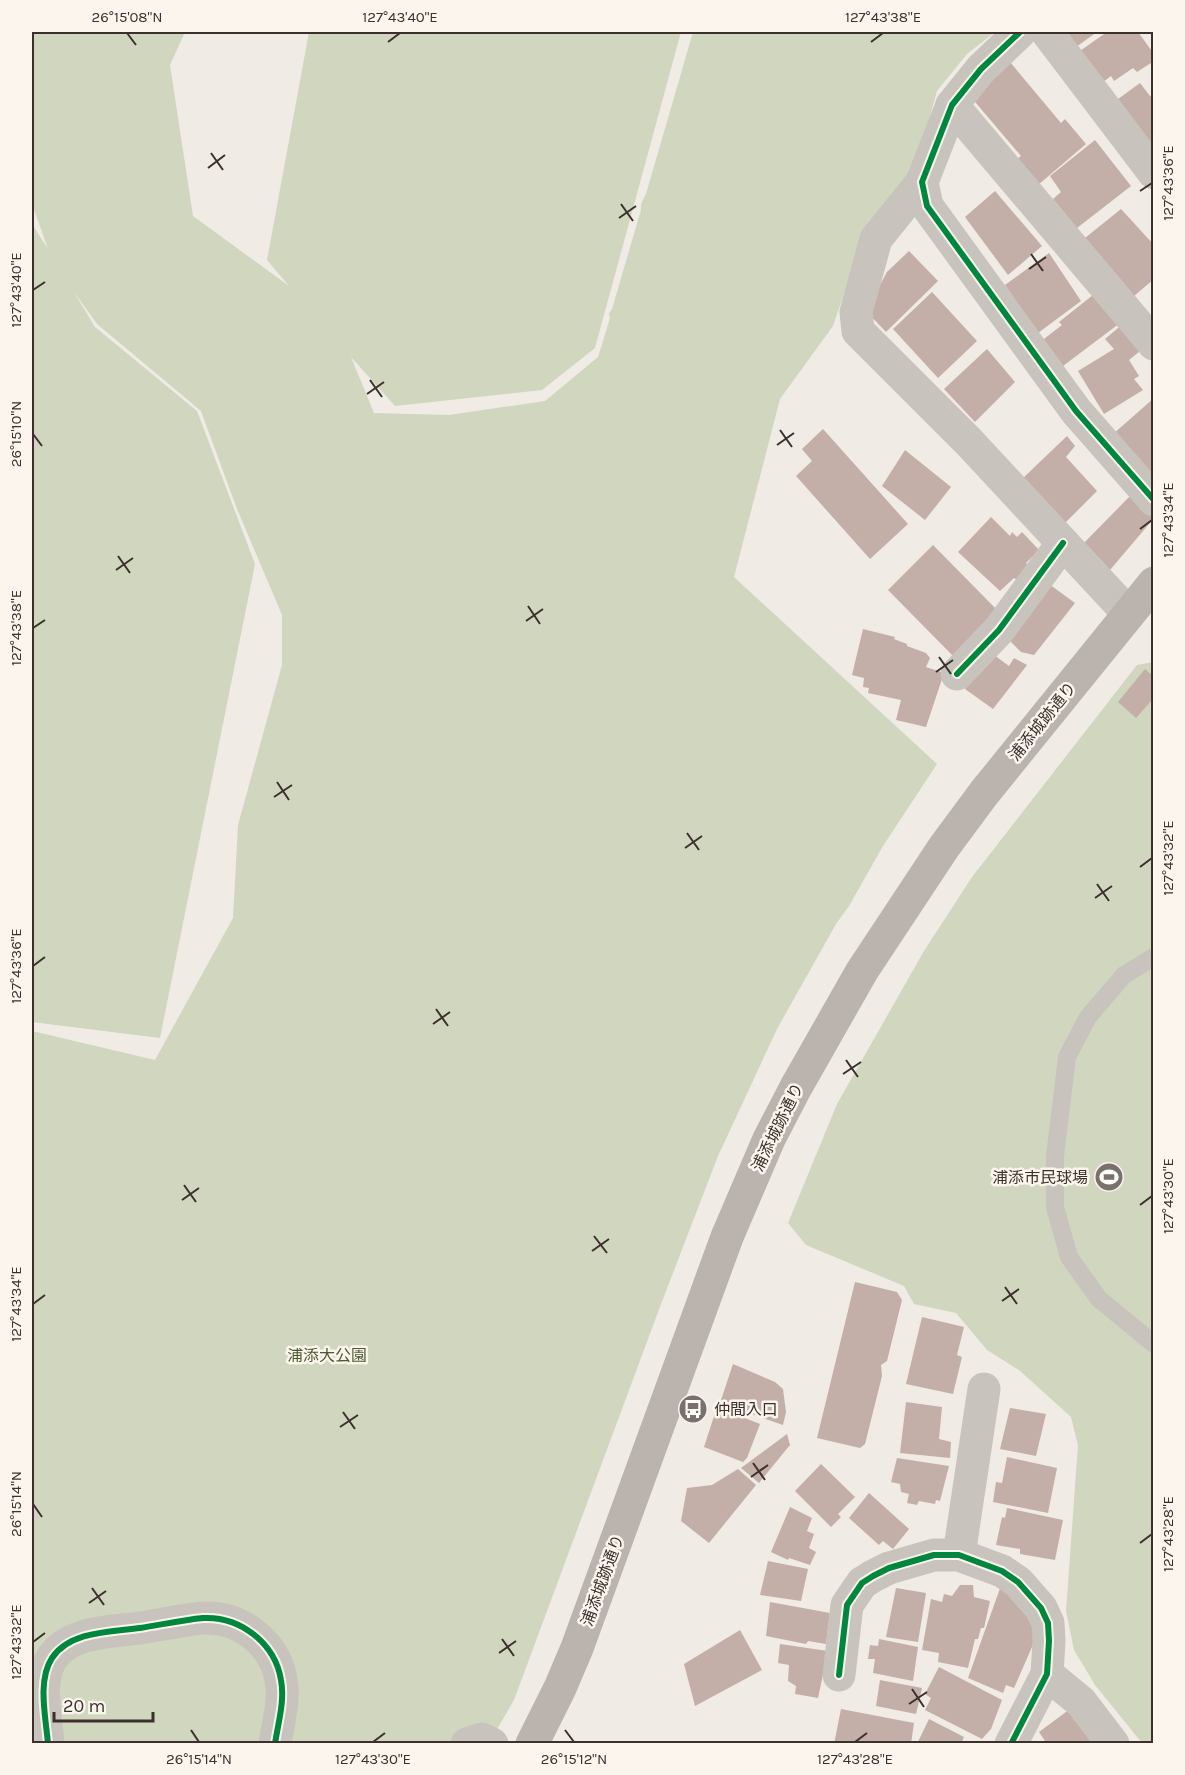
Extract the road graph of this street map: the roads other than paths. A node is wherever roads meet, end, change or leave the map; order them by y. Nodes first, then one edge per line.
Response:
1 (1020, 32) edge
2 (1047, 32) edge
3 (952, 105) junction
4 (1154, 173) edge
5 (922, 183) junction
6 (1154, 344) edge
7 (1154, 500) edge
8 (1063, 543) junction
9 (1154, 583) edge
10 (1129, 614) junction
11 (957, 674) dead end
12 (1154, 957) edge
13 (1154, 1344) edge
14 (984, 1389) dead end
15 (959, 1555) junction
16 (1047, 1674) junction
17 (839, 1675) dead end
18 (48, 1743) edge
19 (275, 1743) edge
20 (467, 1743) edge
21 (492, 1743) edge
22 (532, 1743) edge
23 (1011, 1743) edge
24 (1113, 1743) edge

1 - 3 street
2 - 4 street
3 - 5 street
3 - 6 street
5 - 7 street
5 - 8 street
8 - 10 street
8 - 11 street
9 - 10 main road, 浦添城跡通り
10 - 22 main road, 浦添城跡通り
12 - 13 lane
14 - 15 street
15 - 16 street
15 - 17 street
16 - 23 street
16 - 24 street
18 - 19 street
20 - 21 street

